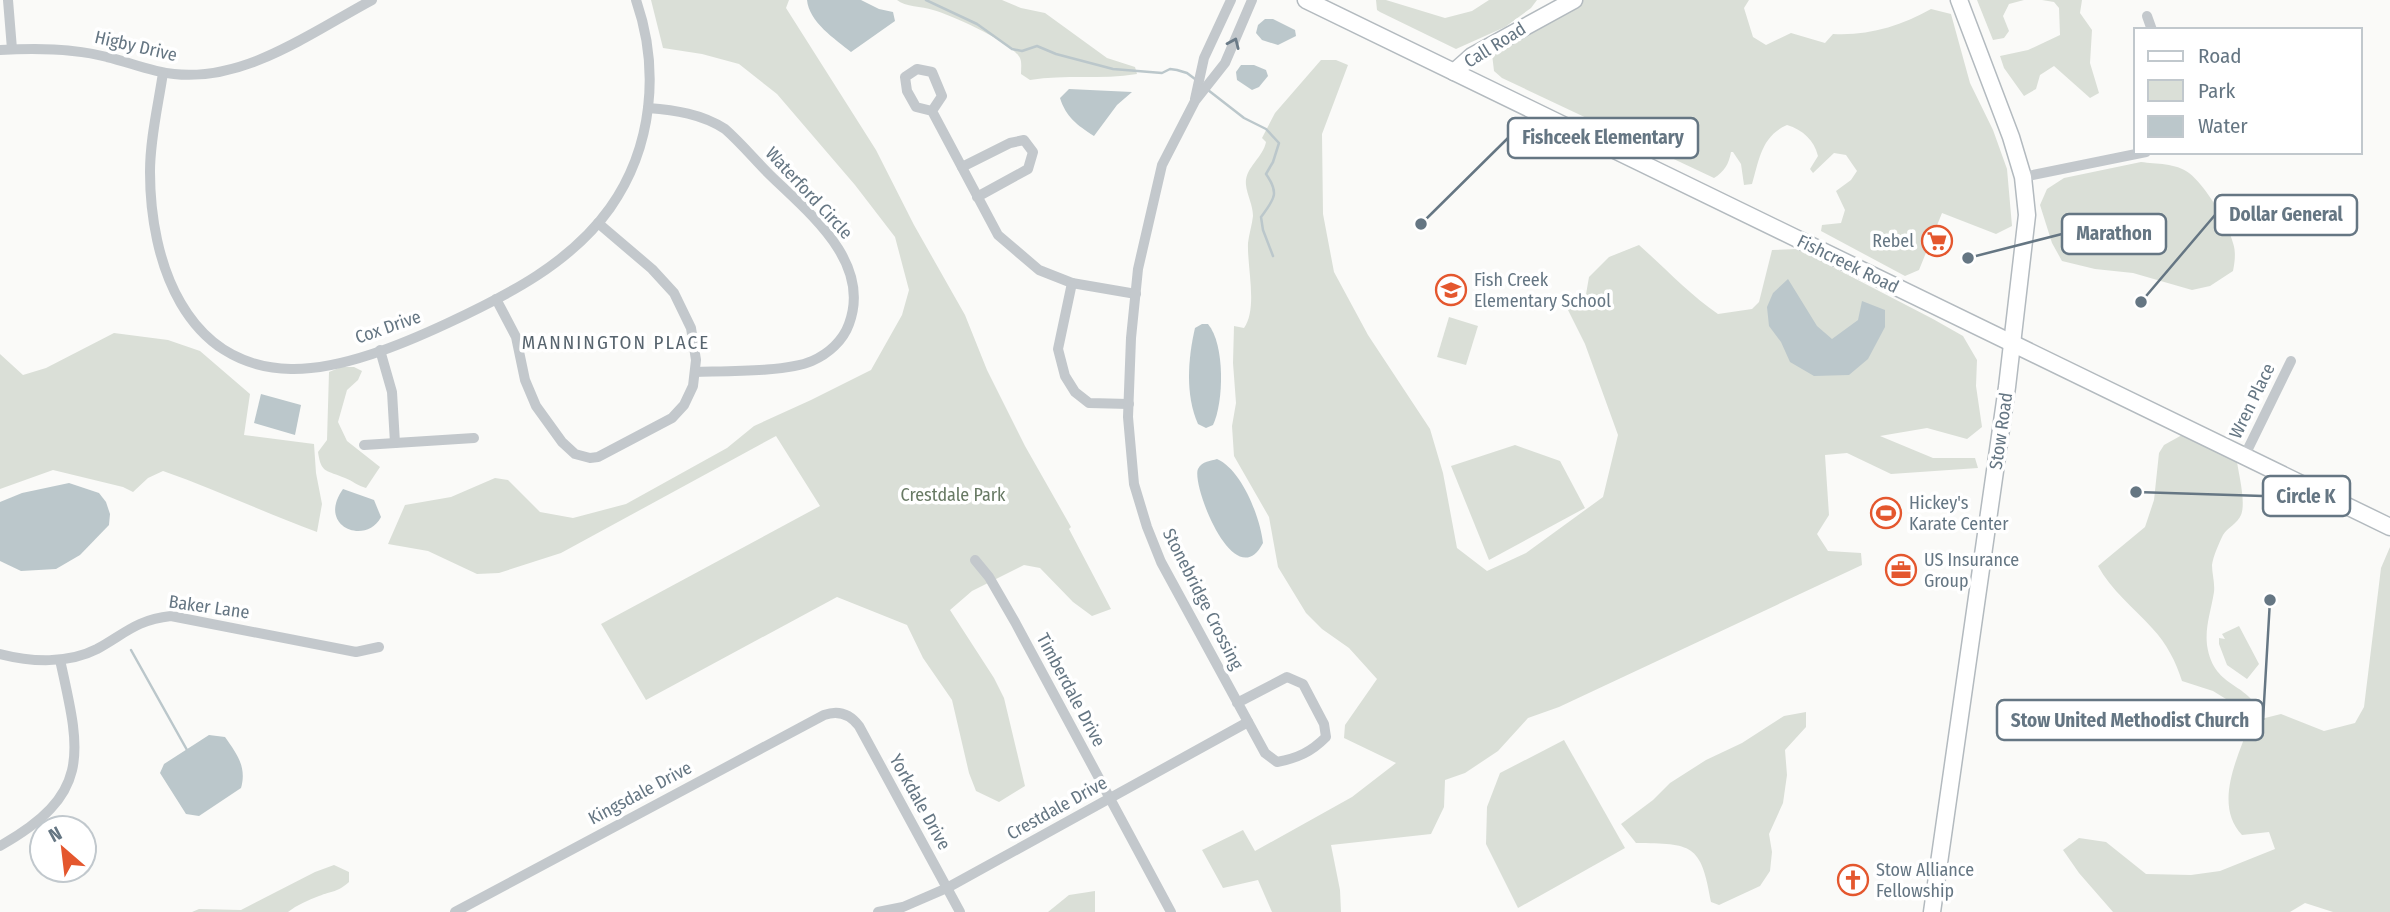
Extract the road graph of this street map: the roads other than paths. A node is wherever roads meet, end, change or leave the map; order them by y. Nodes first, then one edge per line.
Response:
1 (8, 0) edge
2 (636, 0) edge
3 (1233, 0) edge
4 (1306, 0) edge
5 (1574, 0) edge
6 (1959, 0) edge
7 (367, 1) edge
8 (1250, 4) edge
9 (2147, 16) dead end
10 (2151, 28) edge
11 (0, 50) edge
12 (12, 50) junction
13 (1454, 72) junction
14 (163, 73) junction
15 (1205, 79) junction
16 (648, 108) junction
17 (932, 111) dead end
18 (2136, 154) edge
19 (961, 167) junction
20 (2023, 177) junction
21 (977, 197) junction
22 (598, 223) junction
23 (1072, 283) junction
24 (1136, 293) junction
25 (496, 299) junction
26 (2013, 342) junction
27 (380, 350) junction
28 (2291, 361) dead end
29 (695, 372) junction
30 (1129, 404) junction
31 (474, 438) dead end
32 (394, 443) junction
33 (363, 445) dead end
34 (2244, 457) junction
35 (2390, 527) edge
36 (975, 560) dead end
37 (379, 647) dead end
38 (0, 654) edge
39 (60, 660) junction
40 (1237, 703) junction
41 (844, 714) joint
42 (1248, 722) junction
43 (1110, 799) junction
44 (0, 846) edge
45 (947, 888) junction
46 (463, 910) edge
47 (878, 912) edge
48 (960, 912) edge
49 (1171, 912) edge
50 (1932, 912) edge

1 - 12 street
2 - 16 street, Cox Drive
3 - 8 street
3 - 15 street, Stonebridge Crossing
4 - 13 main road, Fishcreek Road
5 - 13 main road, Call Road
6 - 20 main road, Stow Road
7 - 14 street, Higby Drive
15 -> 8 street, Stonebridge Crossing
9 - 10 street
11 - 12 street, Higby Drive
12 - 14 street, Higby Drive
13 - 26 main road, Fishcreek Road
14 - 27 street, Cox Drive
15 - 24 street, Stonebridge Crossing
16 - 22 street, Cox Drive
16 - 29 street, Waterford Circle
17 - 19 street
18 - 20 street
19 - 21 street
19 - 21 street
20 - 26 main road, Stow Road
21 - 23 street
22 - 25 street, Cox Drive
22 - 29 street
23 - 24 street
23 - 30 street
24 - 30 street, Stonebridge Crossing
25 - 27 street, Cox Drive
25 - 29 street
26 - 34 main road, Fishcreek Road
26 - 50 main road, Stow Road
27 - 32 street
28 - 34 street, Wren Place
30 - 40 street, Stonebridge Crossing
31 - 32 street
32 - 33 street
34 - 35 main road, Fishcreek Road
36 - 43 street, Timberdale Drive
37 - 39 street, Baker Lane
38 - 39 street, Baker Lane
39 - 44 street
40 - 42 street, Stonebridge Crossing
40 - 42 street, Stonebridge Crossing
41 - 45 street, Yorkdale Drive
41 - 46 street, Kingsdale Drive
42 - 43 street, Crestdale Drive
43 - 45 street, Crestdale Drive
43 - 49 street, Timberdale Drive
45 - 47 street, Crestdale Drive
45 - 48 street, Yorkdale Drive

